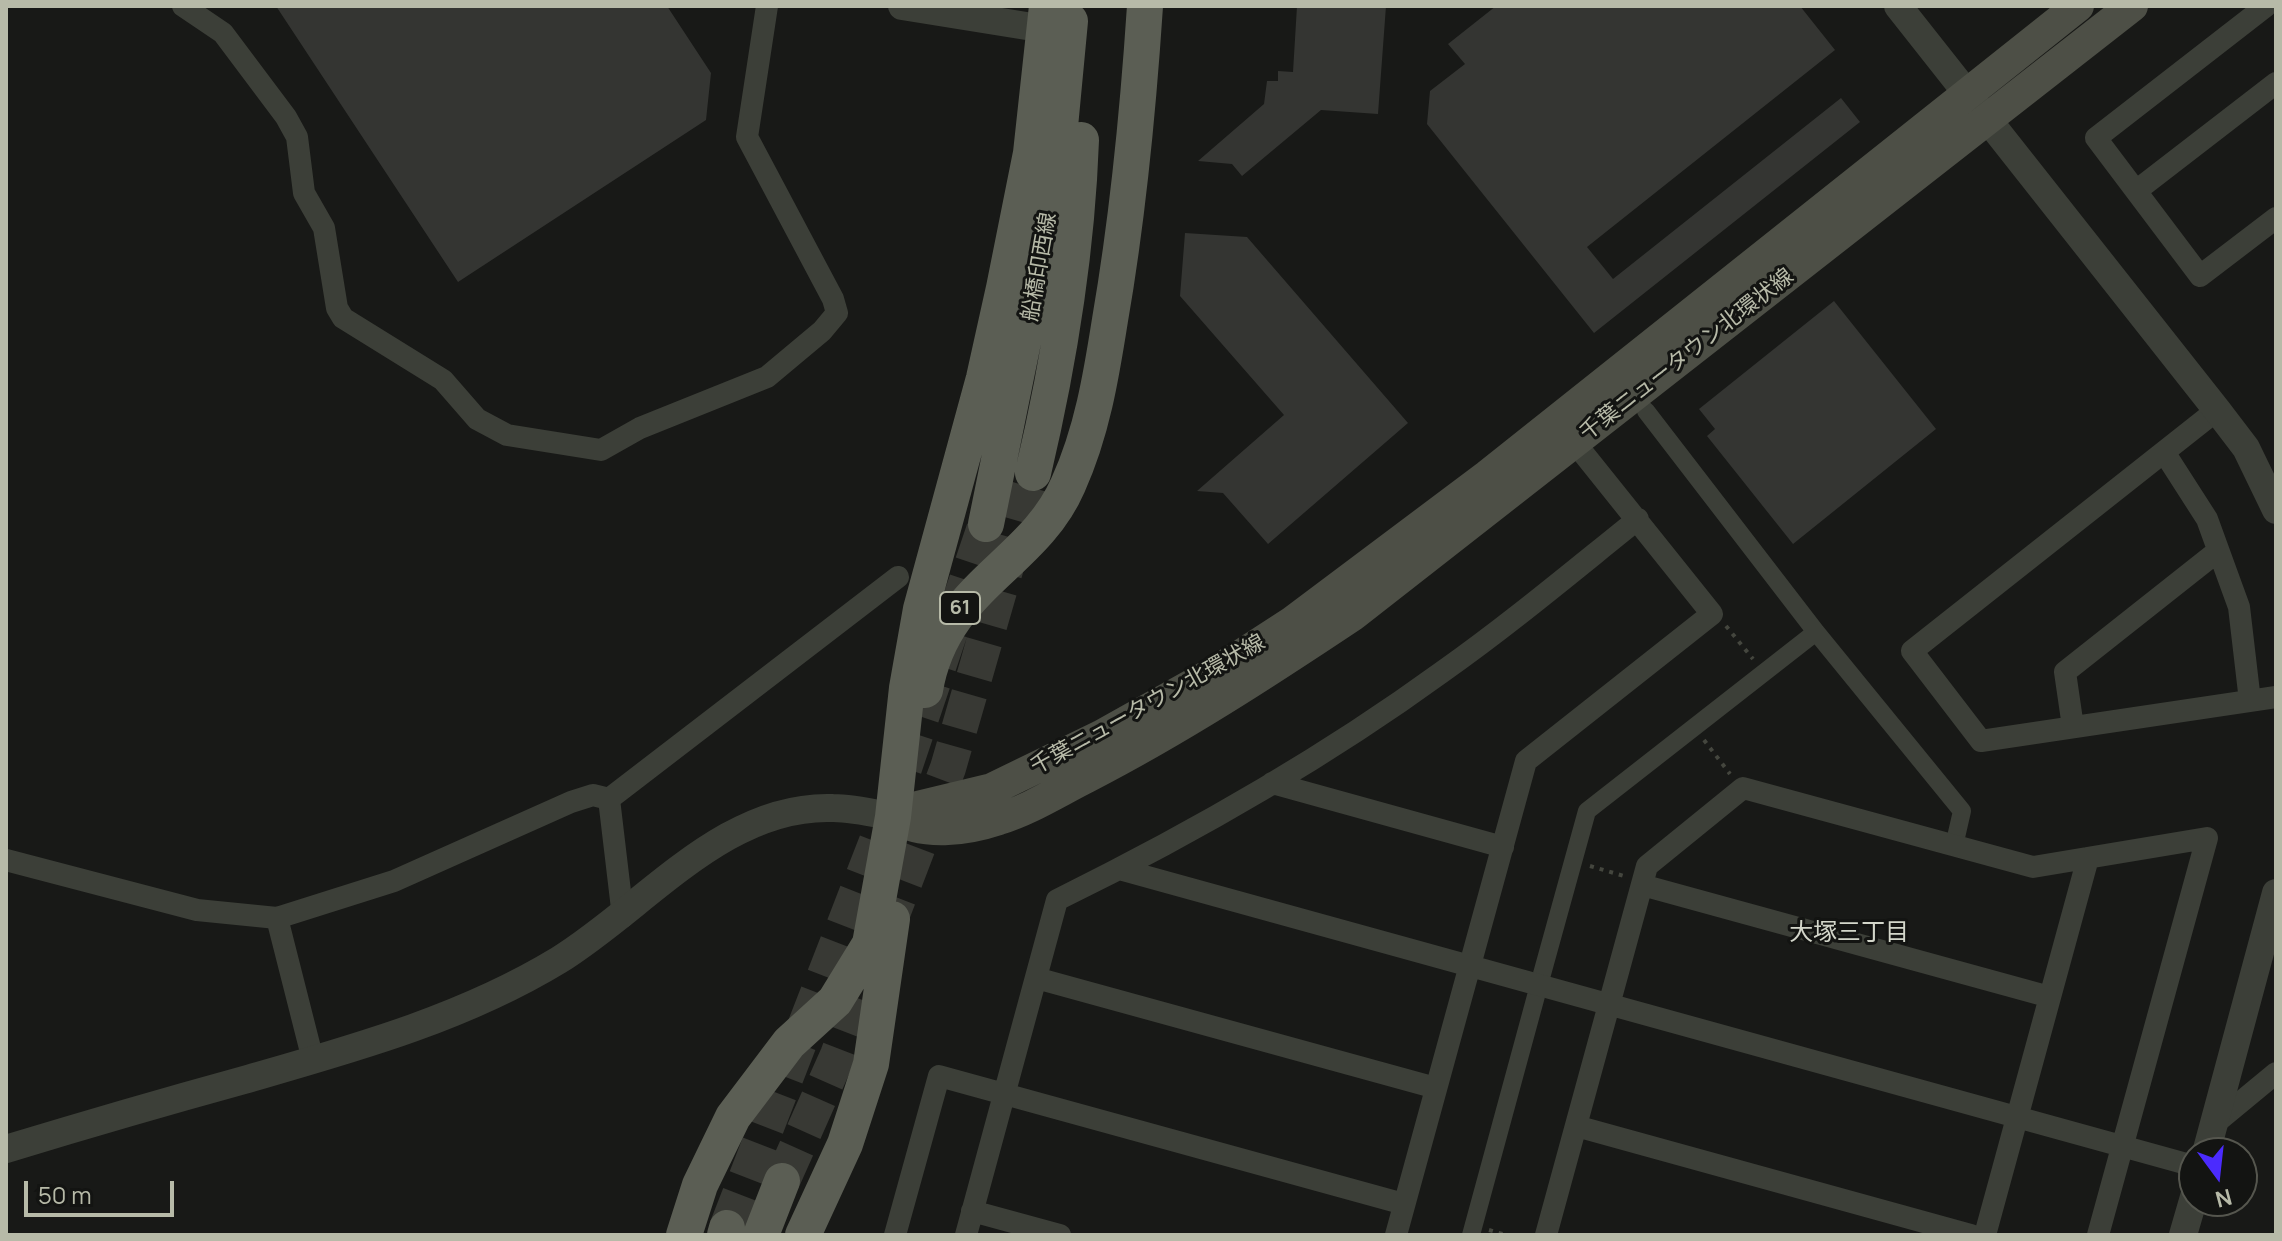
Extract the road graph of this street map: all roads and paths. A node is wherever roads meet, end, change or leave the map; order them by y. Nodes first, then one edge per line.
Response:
1 (183, 6) edge
2 (767, 6) edge
3 (902, 6) edge
4 (1072, 6) edge
5 (1085, 6) edge
6 (1145, 6) edge
7 (1898, 6) edge
8 (2078, 6) edge
9 (2132, 6) edge
10 (2266, 6) edge
11 (1046, 17) edge
12 (2276, 83) edge
13 (1967, 94) junction
14 (1987, 120) junction
15 (2136, 191) junction
16 (2276, 218) edge
17 (2217, 410) junction
18 (1646, 411) dead end
19 (1575, 430) junction
20 (2164, 452) junction
21 (1033, 473) tunnel mouth
22 (2276, 510) edge
23 (1638, 519) junction
24 (986, 524) tunnel mouth
25 (2218, 551) junction
26 (898, 577) dead end
27 (1712, 614) junction
28 (1816, 632) junction
29 (1764, 673) junction
30 (2276, 697) edge
31 (2250, 701) junction
32 (1694, 727) junction
33 (2073, 727) junction
34 (1272, 783) junction
35 (1743, 788) junction
36 (609, 799) junction
37 (903, 817) junction
38 (1954, 846) junction
39 (1503, 847) junction
40 (2088, 858) junction
41 (6, 860) edge
42 (1573, 862) junction
43 (1119, 869) junction
44 (1642, 883) junction
45 (2276, 893) edge
46 (623, 917) junction
47 (277, 918) junction
48 (1470, 966) junction
49 (1542, 974) dead end
50 (1036, 978) junction
51 (1536, 996) dead end
52 (2050, 997) junction
53 (1609, 1005) junction
54 (313, 1060) junction
55 (2276, 1073) edge
56 (1436, 1088) junction
57 (1004, 1094) junction
58 (2017, 1117) junction
59 (2213, 1125) junction
60 (1576, 1126) junction
61 (2210, 1137) edge
62 (2122, 1146) junction
63 (6, 1149) edge
64 (2178, 1162) edge
65 (782, 1181) tunnel mouth
66 (1404, 1204) junction
67 (972, 1211) junction
68 (738, 1233) edge
69 (684, 1235) edge
70 (803, 1235) edge
71 (895, 1235) edge
72 (966, 1235) edge
73 (1060, 1235) edge
74 (1396, 1235) edge
75 (1471, 1235) edge
76 (1546, 1235) edge
77 (1971, 1235) edge
78 (1985, 1235) edge
79 (2098, 1235) edge

1 - 2 street
3 - 11 street
4 - 24 main road, 船橋印西線
5 - 21 main road, 船橋印西線
6 - 37 main road, 61
7 - 13 street
8 - 13 main road, 千葉ニュータウン北環状線
9 - 14 main road, 千葉ニュータウン北環状線
10 - 15 street
11 - 37 main road, 61
12 - 15 street
13 - 14 street
13 - 19 main road, 千葉ニュータウン北環状線
14 - 17 street
14 - 19 main road, 千葉ニュータウン北環状線
15 - 16 street
17 - 20 street
17 - 22 street
18 - 28 street
19 - 23 street
19 - 37 main road, 千葉ニュータウン北環状線
20 - 25 street
20 - 33 street
23 - 27 street
23 - 34 street
25 - 31 street
25 - 33 street
26 - 36 street
27 - 29 path
27 - 39 street
28 - 29 street
28 - 38 street
29 - 32 street
30 - 31 street
31 - 33 street
32 - 35 path
32 - 42 street
34 - 39 street
34 - 43 street
35 - 38 street
35 - 44 street
36 - 46 street
36 - 47 street
37 - 46 street
37 - 69 main road
37 - 70 main road, 61
38 - 40 street
39 - 48 street
40 - 52 street
40 - 62 street
41 - 47 street
42 - 44 path
42 - 49 street
43 - 48 street
43 - 50 street
44 - 52 street
44 - 53 street
45 - 59 street
46 - 54 street
47 - 54 street
48 - 53 street
48 - 56 street
50 - 56 street
50 - 57 street
51 - 75 street
52 - 58 street
53 - 58 street
53 - 60 street
54 - 63 street
55 - 59 street
56 - 66 street
57 - 66 street
57 - 67 street
57 - 71 street
58 - 62 street
58 - 78 street
59 - 61 street
60 - 76 street
60 - 77 street
62 - 64 street
62 - 79 street
65 - 68 main road
66 - 74 street
67 - 72 street
67 - 73 street

